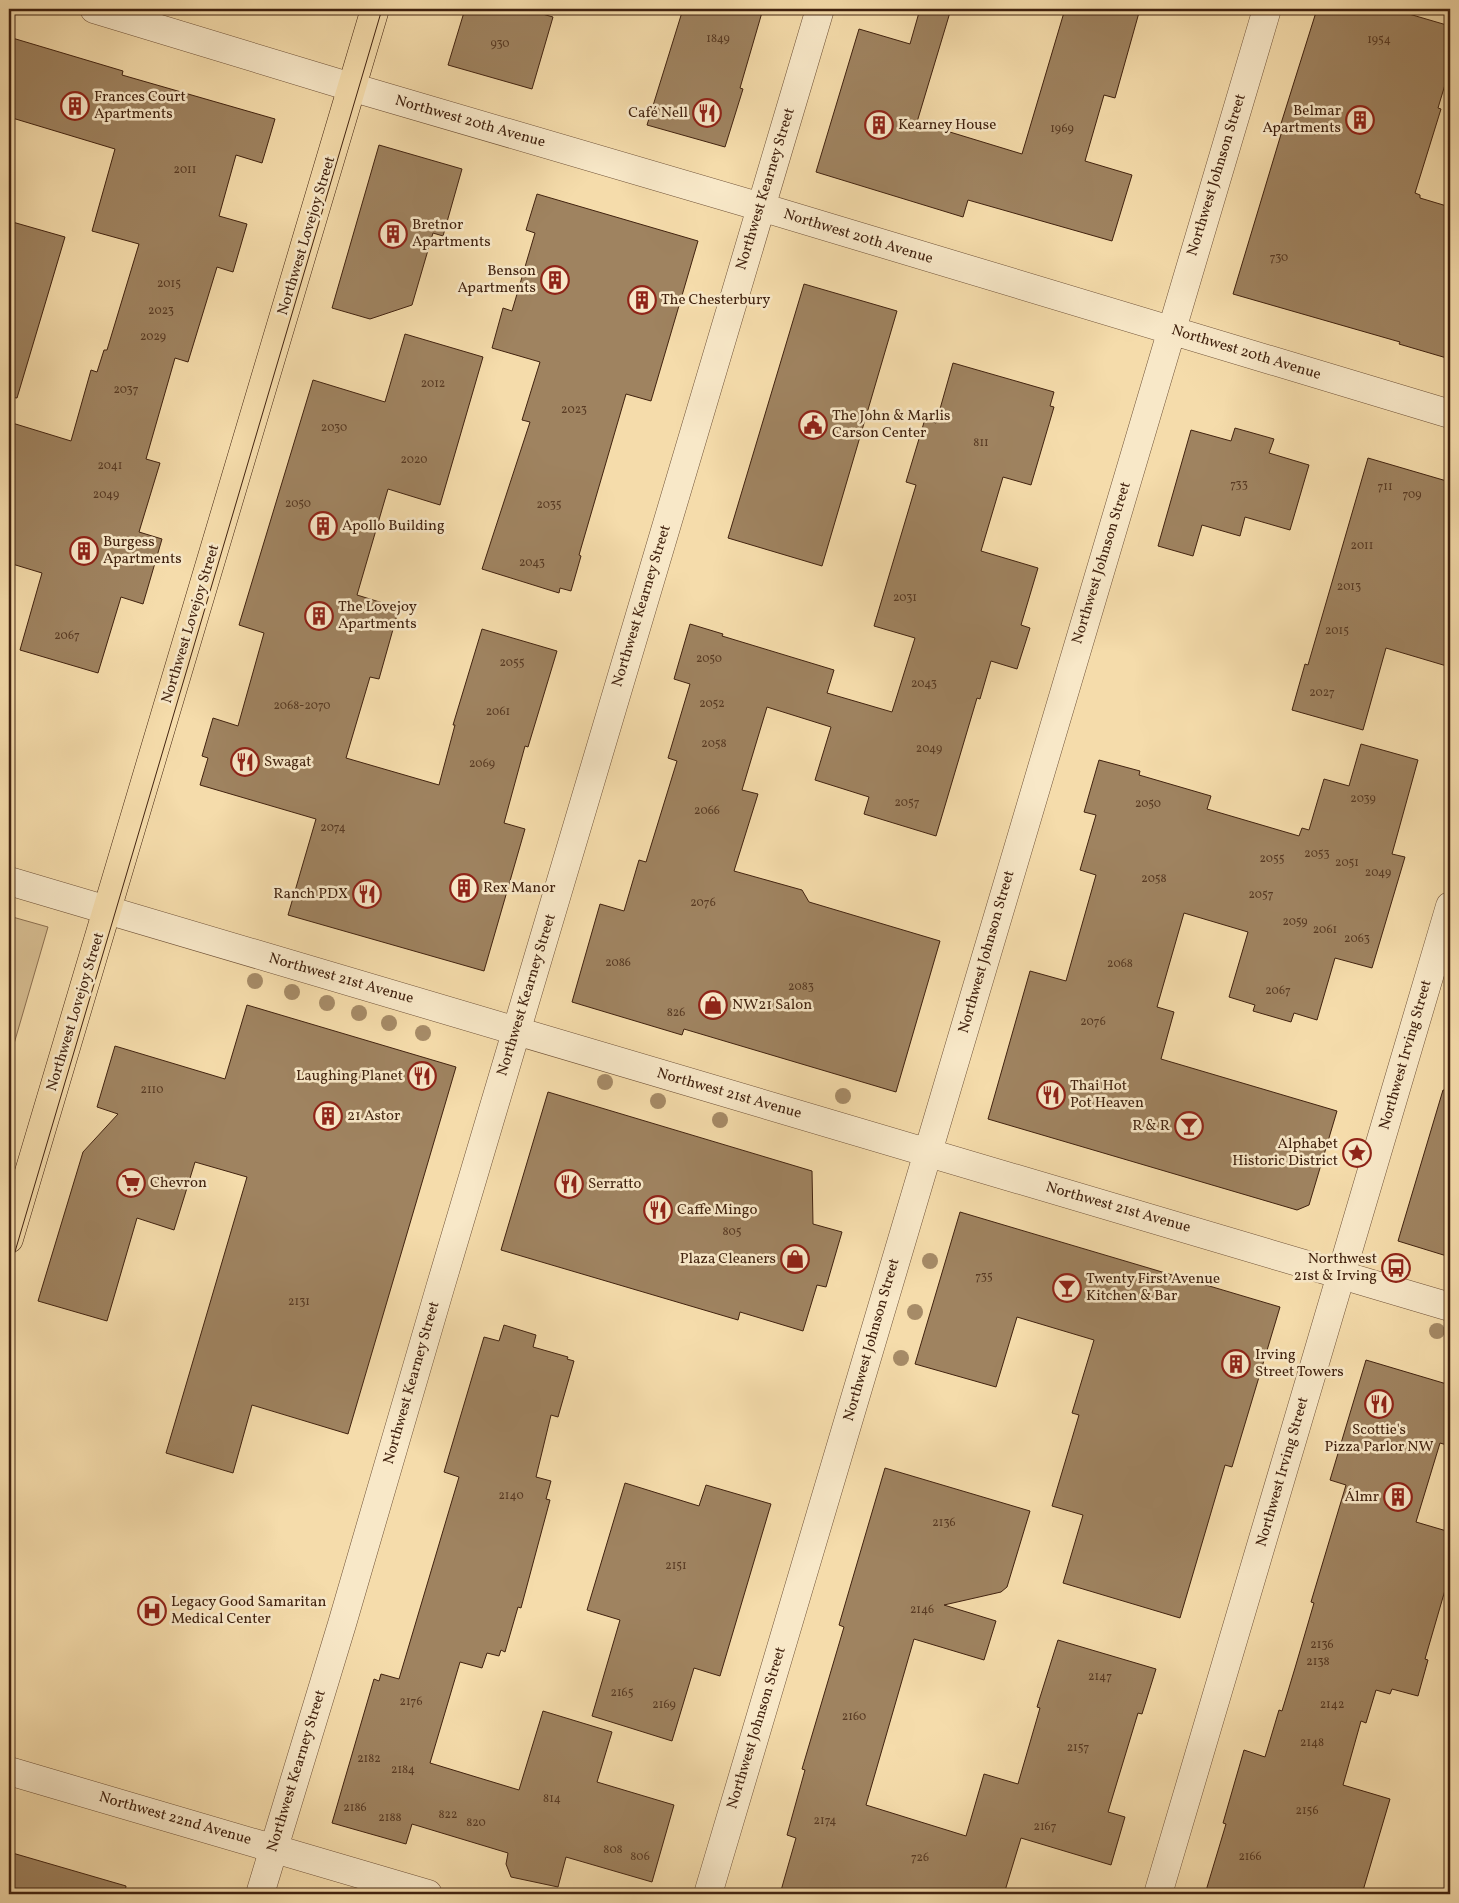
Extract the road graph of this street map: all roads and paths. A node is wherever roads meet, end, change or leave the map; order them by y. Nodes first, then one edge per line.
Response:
1 (94, 9) edge
2 (375, 9) edge
3 (820, 9) edge
4 (1267, 9) edge
5 (351, 88) junction
6 (761, 207) junction
7 (1171, 330) junction
8 (1450, 414) edge
9 (9, 881) edge
10 (1450, 906) edge
11 (106, 910) junction
12 (516, 1031) junction
13 (928, 1152) junction
14 (9, 1239) edge
15 (1341, 1274) junction
16 (1450, 1307) edge
17 (9, 1771) edge
18 (273, 1848) junction
19 (260, 1894) edge
20 (428, 1894) edge
21 (708, 1894) edge
22 (1158, 1894) edge

1 - 5 street, Northwest 20th Avenue
2 - 5 main road, Northwest Lovejoy Street
3 - 6 street, Northwest Kearney Street
4 - 7 street, Northwest Johnson Street
5 - 6 street, Northwest 20th Avenue
5 - 11 main road, Northwest Lovejoy Street
6 - 7 street, Northwest 20th Avenue
6 - 12 street, Northwest Kearney Street
7 - 8 street, Northwest 20th Avenue
7 - 13 street, Northwest Johnson Street
9 - 11 street, Northwest 21st Avenue
10 - 15 street, Northwest Irving Street
11 - 12 street, Northwest 21st Avenue
11 - 14 main road, Northwest Lovejoy Street
12 - 13 street, Northwest 21st Avenue
12 - 18 street, Northwest Kearney Street
13 - 15 street, Northwest 21st Avenue
13 - 21 street, Northwest Johnson Street
15 - 16 street, Northwest 21st Avenue
15 - 22 street, Northwest Irving Street
17 - 18 street, Northwest 22nd Avenue
18 - 19 street, Northwest Kearney Street
18 - 20 street, Northwest 22nd Avenue

